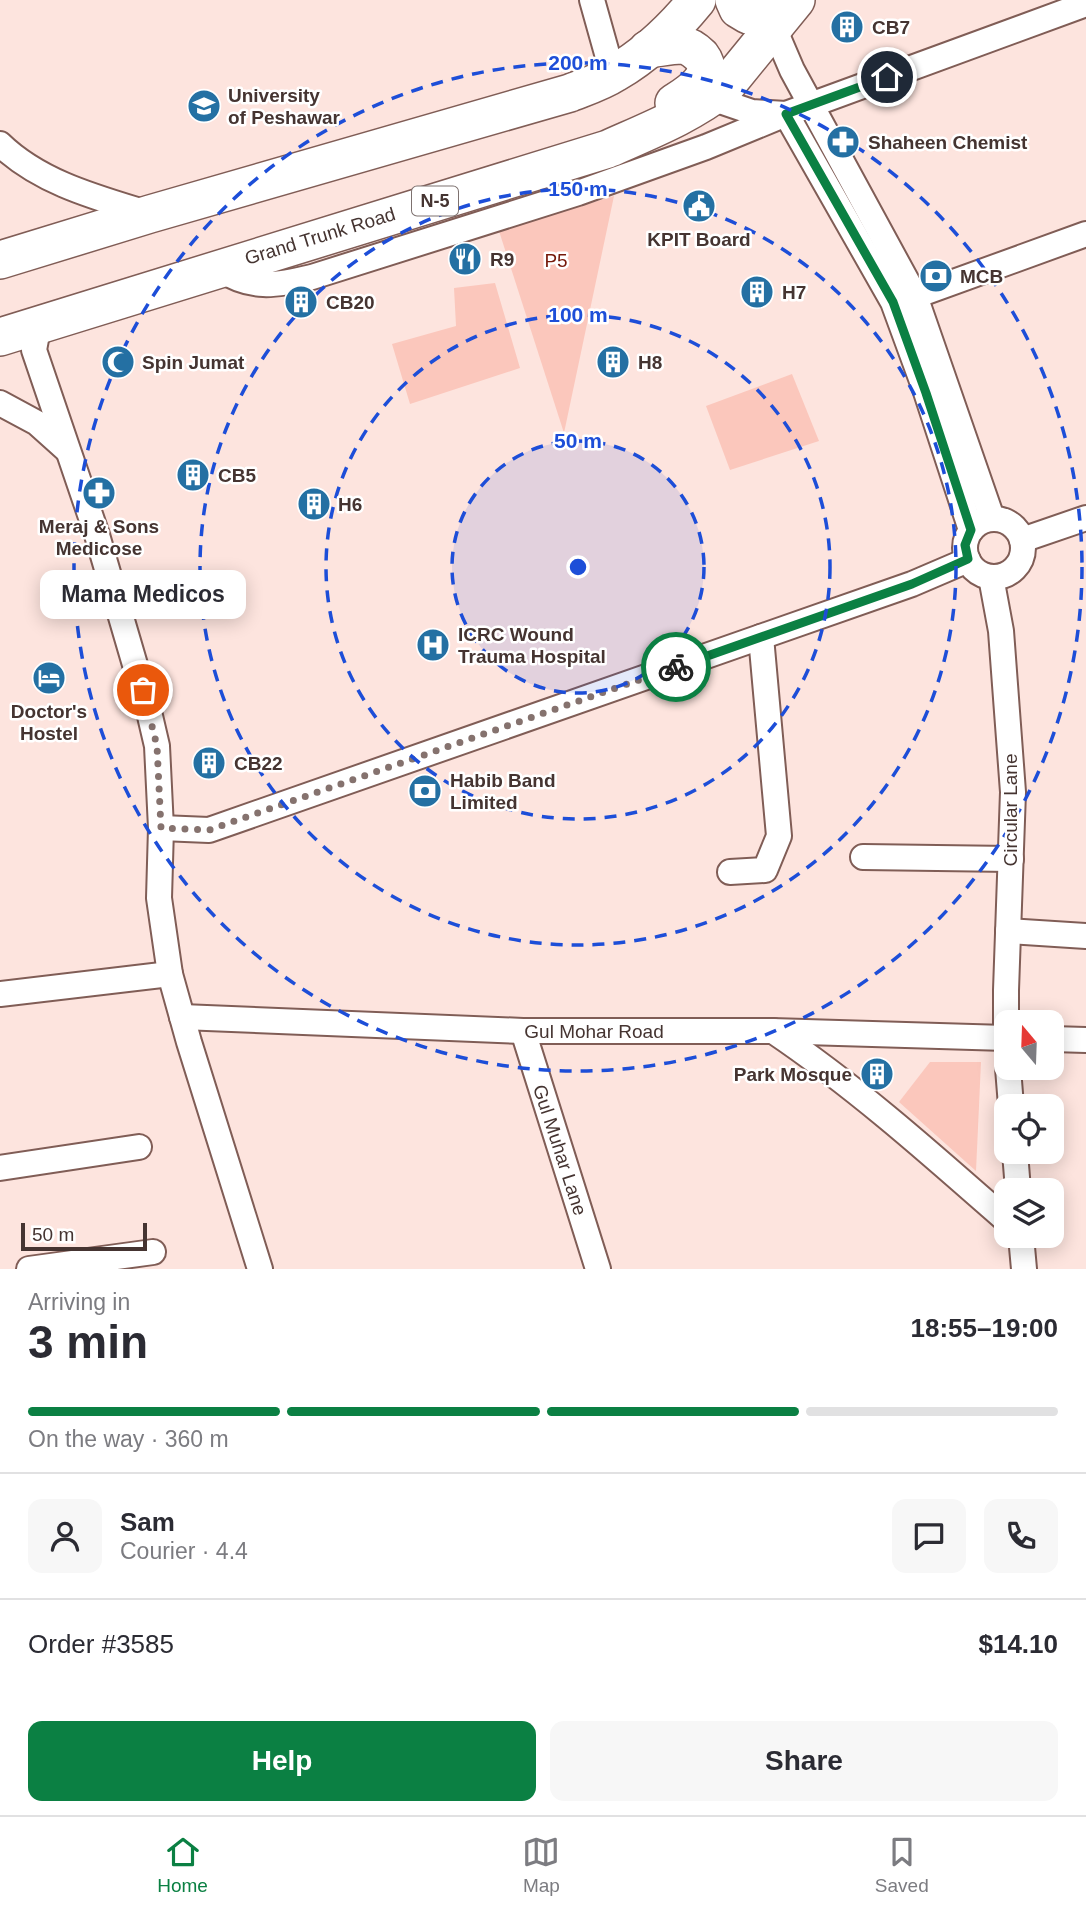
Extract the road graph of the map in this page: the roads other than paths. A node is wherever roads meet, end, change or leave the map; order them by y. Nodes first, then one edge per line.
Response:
1 (592, 0) edge
2 (697, 0) edge
3 (796, 0) edge
4 (1086, 4) edge
5 (769, 27) edge
6 (665, 47) junction
7 (613, 75) junction
8 (726, 98) junction
9 (812, 105) junction
10 (786, 114) junction
11 (0, 144) edge
12 (150, 214) junction
13 (1086, 234) edge
14 (0, 260) edge
15 (218, 268) junction
16 (915, 296) junction
17 (44, 324) junction
18 (0, 337) edge
19 (0, 403) edge
20 (69, 452) junction
21 (1083, 520) edge
22 (981, 524) junction
23 (1022, 540) junction
24 (968, 559) junction
25 (990, 576) junction
26 (761, 637) junction
27 (161, 828) junction
28 (863, 857) dead end
29 (1011, 859) junction
30 (730, 872) dead end
31 (1007, 930) junction
32 (1086, 936) edge
33 (170, 974) junction
34 (0, 994) edge
35 (1006, 1010) edge
36 (182, 1017) junction
37 (523, 1031) junction
38 (772, 1031) junction
39 (994, 1038) edge
40 (1064, 1039) edge
41 (1086, 1040) edge
42 (139, 1147) dead end
43 (0, 1168) edge
44 (994, 1210) edge
45 (1022, 1248) edge
46 (153, 1252) dead end
47 (29, 1269) edge
48 (260, 1269) edge
49 (598, 1269) edge
50 (1024, 1269) edge

1 - 7 street
2 - 6 highway
3 - 5 highway, Grand Trunk Road / N-5
4 - 9 street
5 - 8 highway, Grand Trunk Road / N-5
5 - 9 street
6 - 7 highway
6 - 8 highway
7 - 12 highway
8 - 10 street
8 - 15 highway, Grand Trunk Road / N-5
9 - 10 street
9 - 16 street
10 - 15 street
10 - 22 street
11 - 12 street
12 - 14 highway
13 - 16 street
15 - 17 highway, Grand Trunk Road / N-5
16 - 22 street
17 - 18 highway, Grand Trunk Road / N-5
17 - 20 street
19 - 20 street
20 - 27 street
21 - 23 street
22 - 23 street
22 - 24 street
23 - 25 street
24 - 25 street
24 - 26 street
25 - 29 street, Circular Lane
26 - 27 street
26 - 30 street
27 - 33 street
28 - 29 street
29 - 31 street, Circular Lane
31 - 32 street
31 - 35 street, Circular Lane
33 - 34 street
33 - 36 street
36 - 37 street, Gul Mohar Road
36 - 48 street
37 - 38 street, Gul Mohar Road
37 - 49 street, Gul Muhar Lane
38 - 39 street, Gul Mohar Road
38 - 44 street
40 - 41 street
42 - 43 street
45 - 50 street
46 - 47 street

